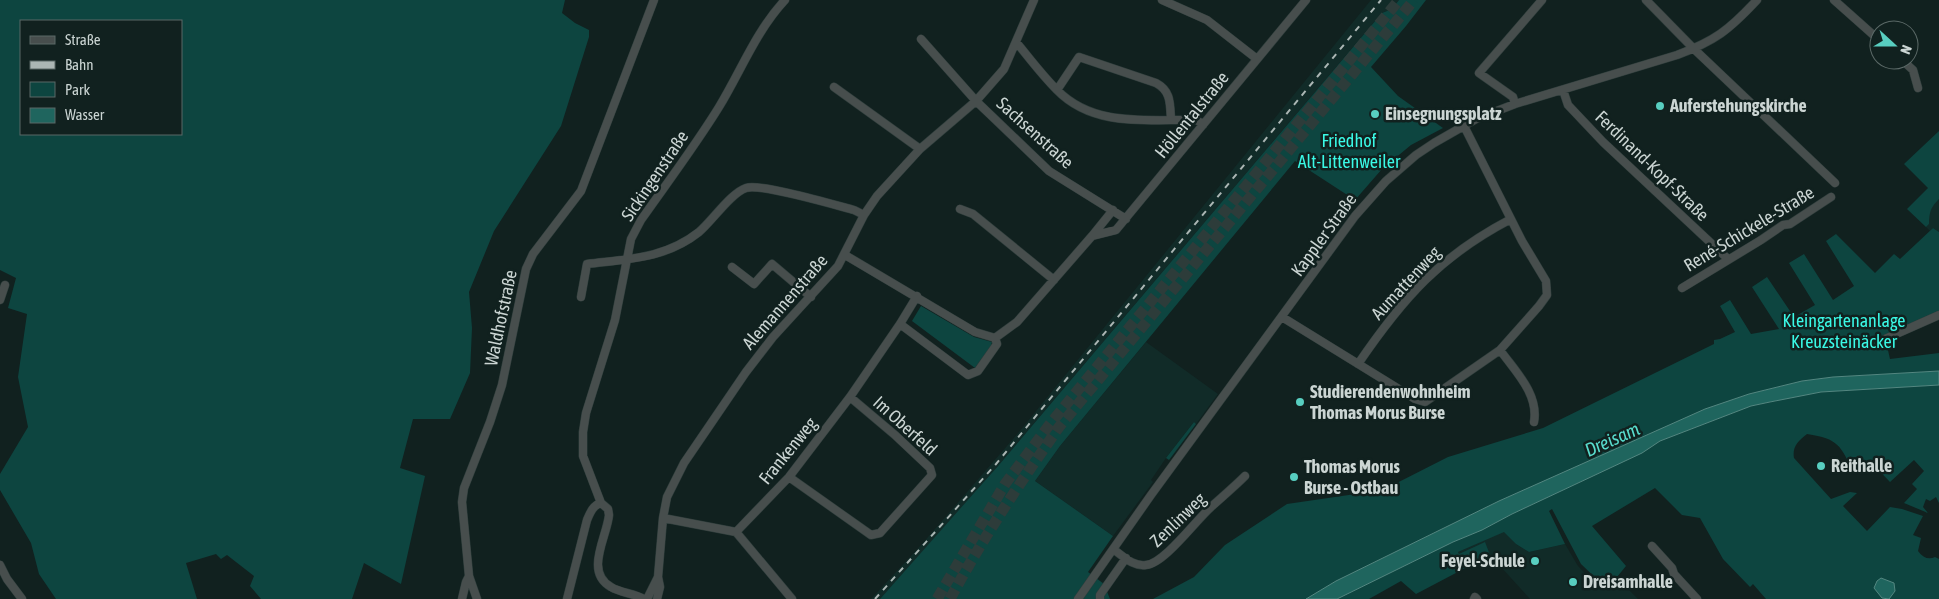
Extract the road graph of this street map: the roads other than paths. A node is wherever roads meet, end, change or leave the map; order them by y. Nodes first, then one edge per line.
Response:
1 (654, 0) edge
2 (785, 0) edge
3 (1034, 0) edge
4 (1162, 0) edge
5 (1306, 0) edge
6 (1542, 0) edge
7 (1757, 0) edge
8 (1834, 0) edge
9 (1649, 1) edge
10 (1869, 31) edge
11 (921, 39) dead end
12 (1017, 44) junction
13 (1694, 49) junction
14 (1257, 59) junction
15 (1913, 70) edge
16 (834, 87) dead end
17 (1918, 88) dead end
18 (1057, 90) junction
19 (1563, 90) junction
20 (976, 101) junction
21 (1515, 104) junction
22 (1171, 120) junction
23 (1203, 125) junction
24 (1464, 126) junction
25 (920, 149) junction
26 (1835, 183) dead end
27 (1831, 197) dead end
28 (960, 209) dead end
29 (1113, 210) junction
30 (864, 215) junction
31 (1126, 218) junction
32 (1511, 219) junction
33 (1092, 236) junction
34 (845, 255) junction
35 (1728, 259) junction
36 (627, 260) junction
37 (732, 267) dead end
38 (1054, 280) junction
39 (5, 285) dead end
40 (1682, 288) dead end
41 (917, 296) junction
42 (581, 297) dead end
43 (811, 297) junction
44 (0, 300) edge
45 (1939, 314) edge
46 (1282, 317) junction
47 (900, 324) junction
48 (1886, 339) dead end
49 (996, 341) junction
50 (1500, 350) junction
51 (1358, 364) junction
52 (850, 397) junction
53 (1534, 422) dead end
54 (1245, 476) dead end
55 (789, 477) junction
56 (601, 503) junction
57 (663, 518) junction
58 (736, 532) junction
59 (1652, 546) dead end
60 (1113, 549) junction
61 (1126, 558) junction
62 (0, 565) edge
63 (469, 576) junction
64 (658, 577) junction
65 (22, 599) edge
66 (462, 599) edge
67 (477, 599) edge
68 (567, 599) edge
69 (645, 599) edge
70 (657, 599) edge
71 (792, 599) edge
72 (1078, 599) edge
73 (1100, 599) edge
74 (1696, 599) edge

1 - 63 street, Waldhofstraße
2 - 36 street, Sickingenstraße
3 - 12 street, Alemannenstraße
4 - 14 street
5 - 14 street, Höllentalstraße
6 - 21 street
7 - 13 street, Kappler Straße
8 - 10 street
9 - 13 street
11 - 20 street, Sachsenstraße
12 - 18 street
12 - 20 street, Alemannenstraße
13 - 19 street, Kappler Straße
13 - 26 street
14 - 23 street, Höllentalstraße
15 - 17 street
16 - 25 street
18 - 22 street
18 - 22 street
19 - 21 street, Kappler Straße
19 - 35 street, Ferdinand-Kopf-Straße
20 - 25 street, Alemannenstraße
20 - 29 street, Sachsenstraße
21 - 24 street, Kappler Straße
22 - 23 street
23 - 31 street, Höllentalstraße
24 - 32 street
24 - 46 street, Kappler Straße
25 - 30 street, Alemannenstraße
27 - 35 street, René-Schickele-Straße
28 - 38 street
29 - 31 street, Sachsenstraße
29 - 33 street
30 - 34 street, Alemannenstraße
30 - 36 street
31 - 33 street, Höllentalstraße
32 - 50 street
32 - 51 street, Aumattenweg
33 - 38 street
34 - 41 street
34 - 43 street, Alemannenstraße
35 - 40 street, René-Schickele-Straße
36 - 42 street
36 - 56 street, Sickingenstraße
37 - 43 street
38 - 49 street
39 - 44 street
41 - 47 street, Frankenweg
41 - 49 street
43 - 57 street, Alemannenstraße
45 - 48 street
46 - 51 street
46 - 60 street, Kappler Straße
47 - 49 street
47 - 52 street, Frankenweg
50 - 51 street
50 - 53 street
52 - 55 street, Frankenweg
52 - 55 street, Im Oberfeld
54 - 61 street, Zenlinweg
55 - 58 street, Frankenweg
56 - 68 street
56 - 69 street, Sickingenstraße
57 - 58 street
57 - 64 street, Alemannenstraße
58 - 71 street
59 - 74 street
60 - 61 street, Zenlinweg
60 - 72 street, Kappler Straße
61 - 73 street
62 - 65 street
63 - 66 street
63 - 67 street
64 - 69 street, Alemannenstraße
64 - 70 street, Alemannenstraße

